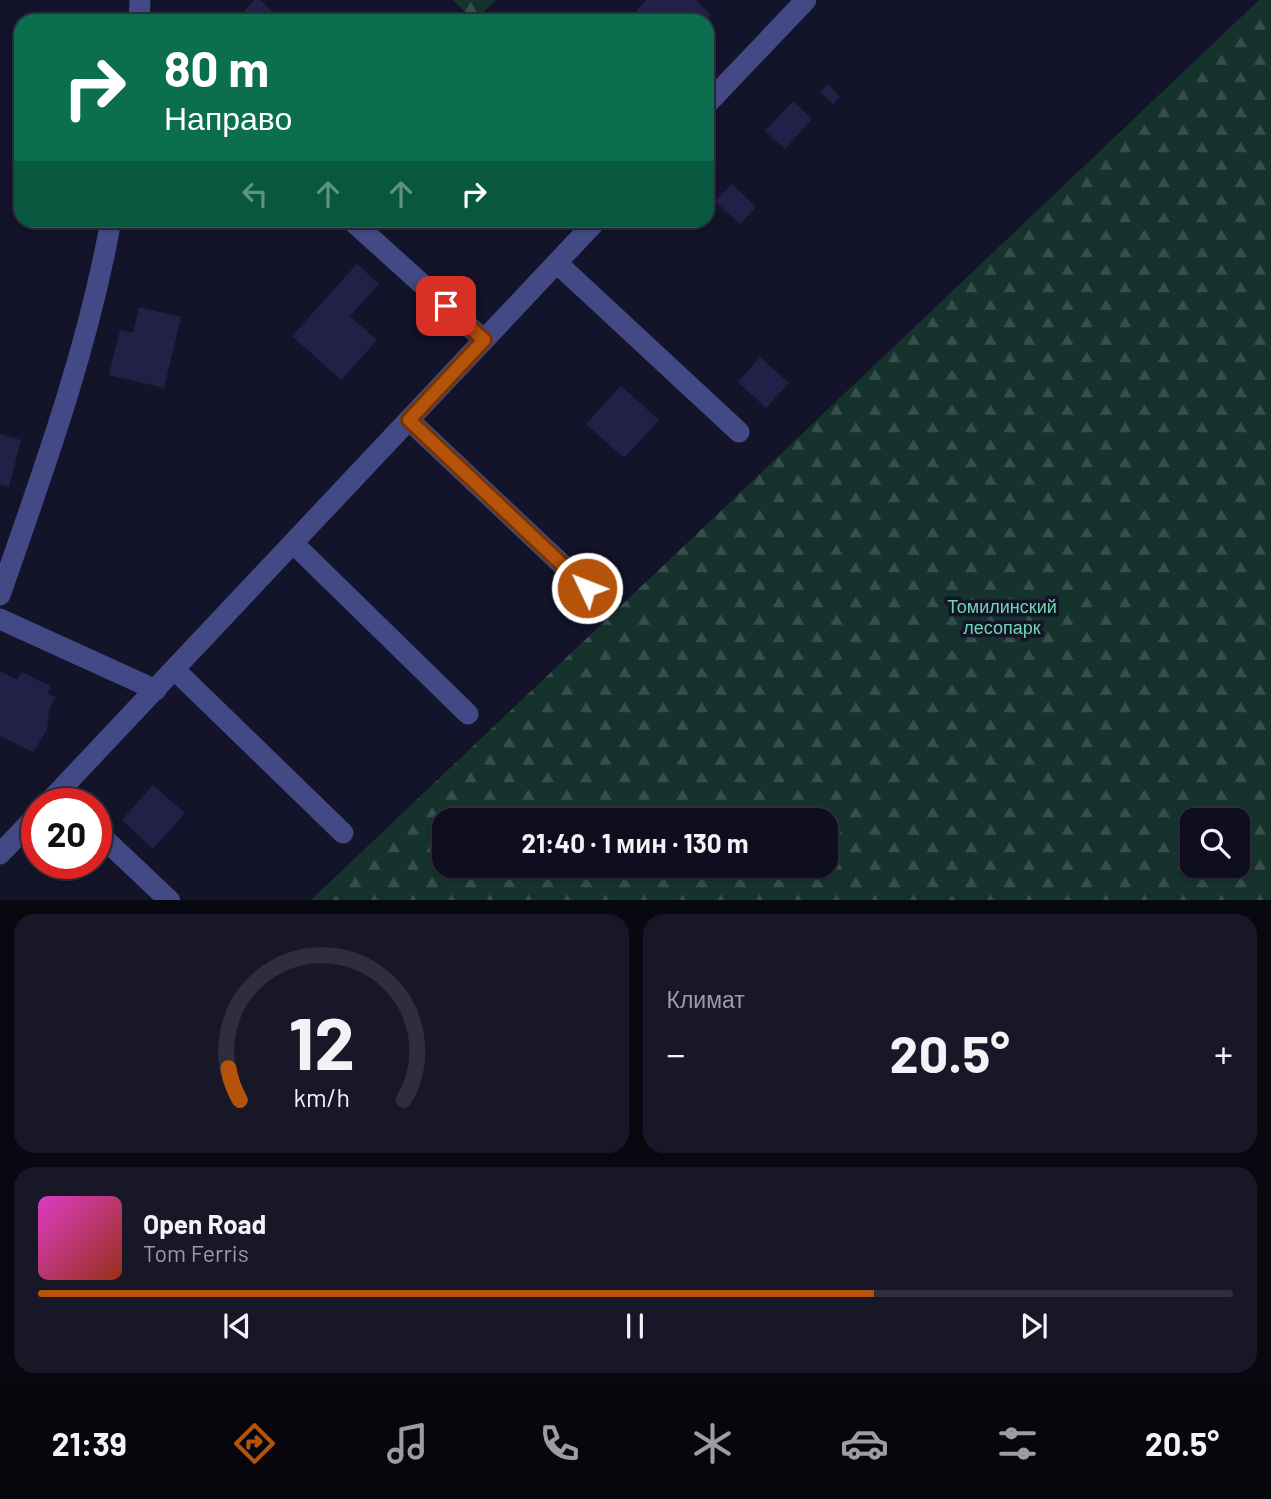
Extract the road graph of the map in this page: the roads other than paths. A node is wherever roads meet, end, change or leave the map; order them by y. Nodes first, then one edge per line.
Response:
1 (806, 0) edge
2 (714, 97) edge
3 (109, 228) edge
4 (360, 228) edge
5 (590, 228) edge
6 (557, 263) junction
7 (484, 340) junction
8 (409, 420) junction
9 (739, 432) dead end
10 (293, 544) junction
11 (587, 588) dead end
12 (0, 595) edge
13 (0, 619) edge
14 (175, 670) junction
15 (156, 690) junction
16 (468, 714) dead end
17 (69, 788) edge
18 (21, 832) edge
19 (343, 833) dead end
20 (112, 846) edge
21 (0, 854) edge
22 (169, 900) edge

1 - 2 lane
3 - 12 lane
4 - 7 lane
5 - 6 lane
6 - 7 lane
6 - 9 lane
7 - 8 lane
8 - 10 lane
8 - 11 lane
10 - 14 lane
10 - 16 lane
13 - 15 lane
14 - 15 lane
14 - 19 lane
15 - 17 lane
18 - 21 lane
20 - 22 lane

